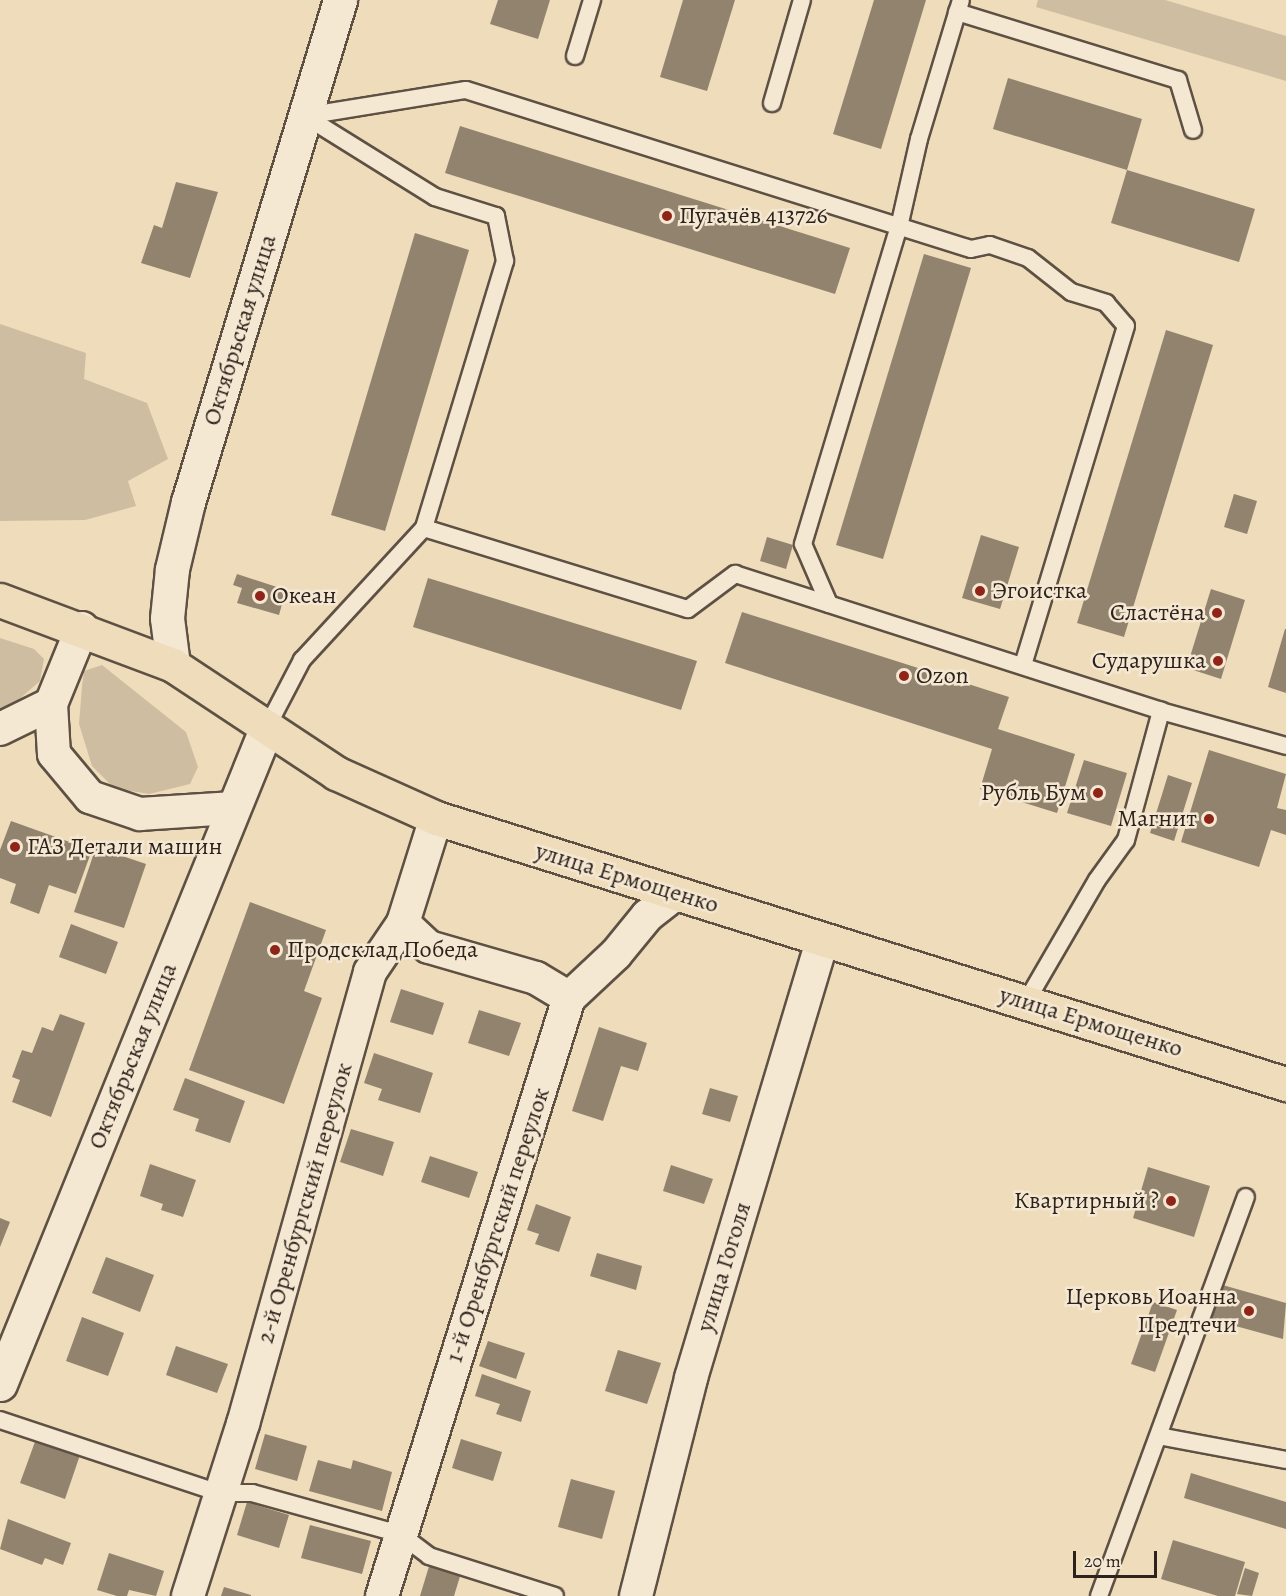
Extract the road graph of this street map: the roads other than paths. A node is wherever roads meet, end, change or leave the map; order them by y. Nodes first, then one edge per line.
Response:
1 (340, 0) edge
2 (592, 0) edge
3 (802, 0) edge
4 (959, 6) edge
5 (575, 56) dead end
6 (772, 103) dead end
7 (305, 116) junction
8 (1193, 130) dead end
9 (899, 227) junction
10 (424, 528) junction
11 (0, 600) edge
12 (829, 604) junction
13 (82, 628) junction
14 (173, 665) junction
15 (1023, 666) junction
16 (51, 704) junction
17 (1161, 711) junction
18 (0, 729) edge
19 (266, 729) junction
20 (1286, 746) edge
21 (234, 808) junction
22 (436, 818) junction
23 (676, 893) junction
24 (403, 923) junction
25 (822, 940) junction
26 (569, 998) junction
27 (1026, 1002) junction
28 (1286, 1084) edge
29 (1246, 1197) dead end
30 (0, 1384) edge
31 (0, 1420) edge
32 (1159, 1436) junction
33 (1286, 1460) edge
34 (220, 1493) junction
35 (400, 1534) junction
36 (188, 1596) edge
37 (382, 1596) edge
38 (555, 1596) edge
39 (636, 1596) edge
40 (1098, 1596) edge

1 - 7 street, Октябрьская улица
2 - 5 lane
3 - 6 lane
4 - 8 lane
4 - 9 lane
7 - 9 lane
7 - 10 lane
7 - 14 street, Октябрьская улица
9 - 12 lane
9 - 15 lane
10 - 12 lane
10 - 19 lane
11 - 13 highway, улица Ермощенко
12 - 15 lane
13 - 14 highway, улица Ермощенко
13 - 16 street
14 - 19 highway, улица Ермощенко
15 - 17 lane
16 - 18 street
16 - 21 street
17 - 20 lane
17 - 27 lane
19 - 21 street, Октябрьская улица
19 - 22 highway, улица Ермощенко
21 - 30 street, Октябрьская улица
22 - 23 highway, улица Ермощенко
22 - 24 street, 2-й Оренбургский переулок
23 - 25 highway, улица Ермощенко
23 - 26 street, 1-й Оренбургский переулок
24 - 26 street
24 - 34 street, 2-й Оренбургский переулок
25 - 27 highway, улица Ермощенко
25 - 39 street, улица Гоголя
26 - 35 street, 1-й Оренбургский переулок
27 - 28 highway, улица Ермощенко
29 - 32 lane
31 - 34 lane
32 - 33 lane
32 - 40 lane
34 - 35 lane
34 - 36 street, 2-й Оренбургский переулок
35 - 37 street, 1-й Оренбургский переулок
35 - 38 lane

